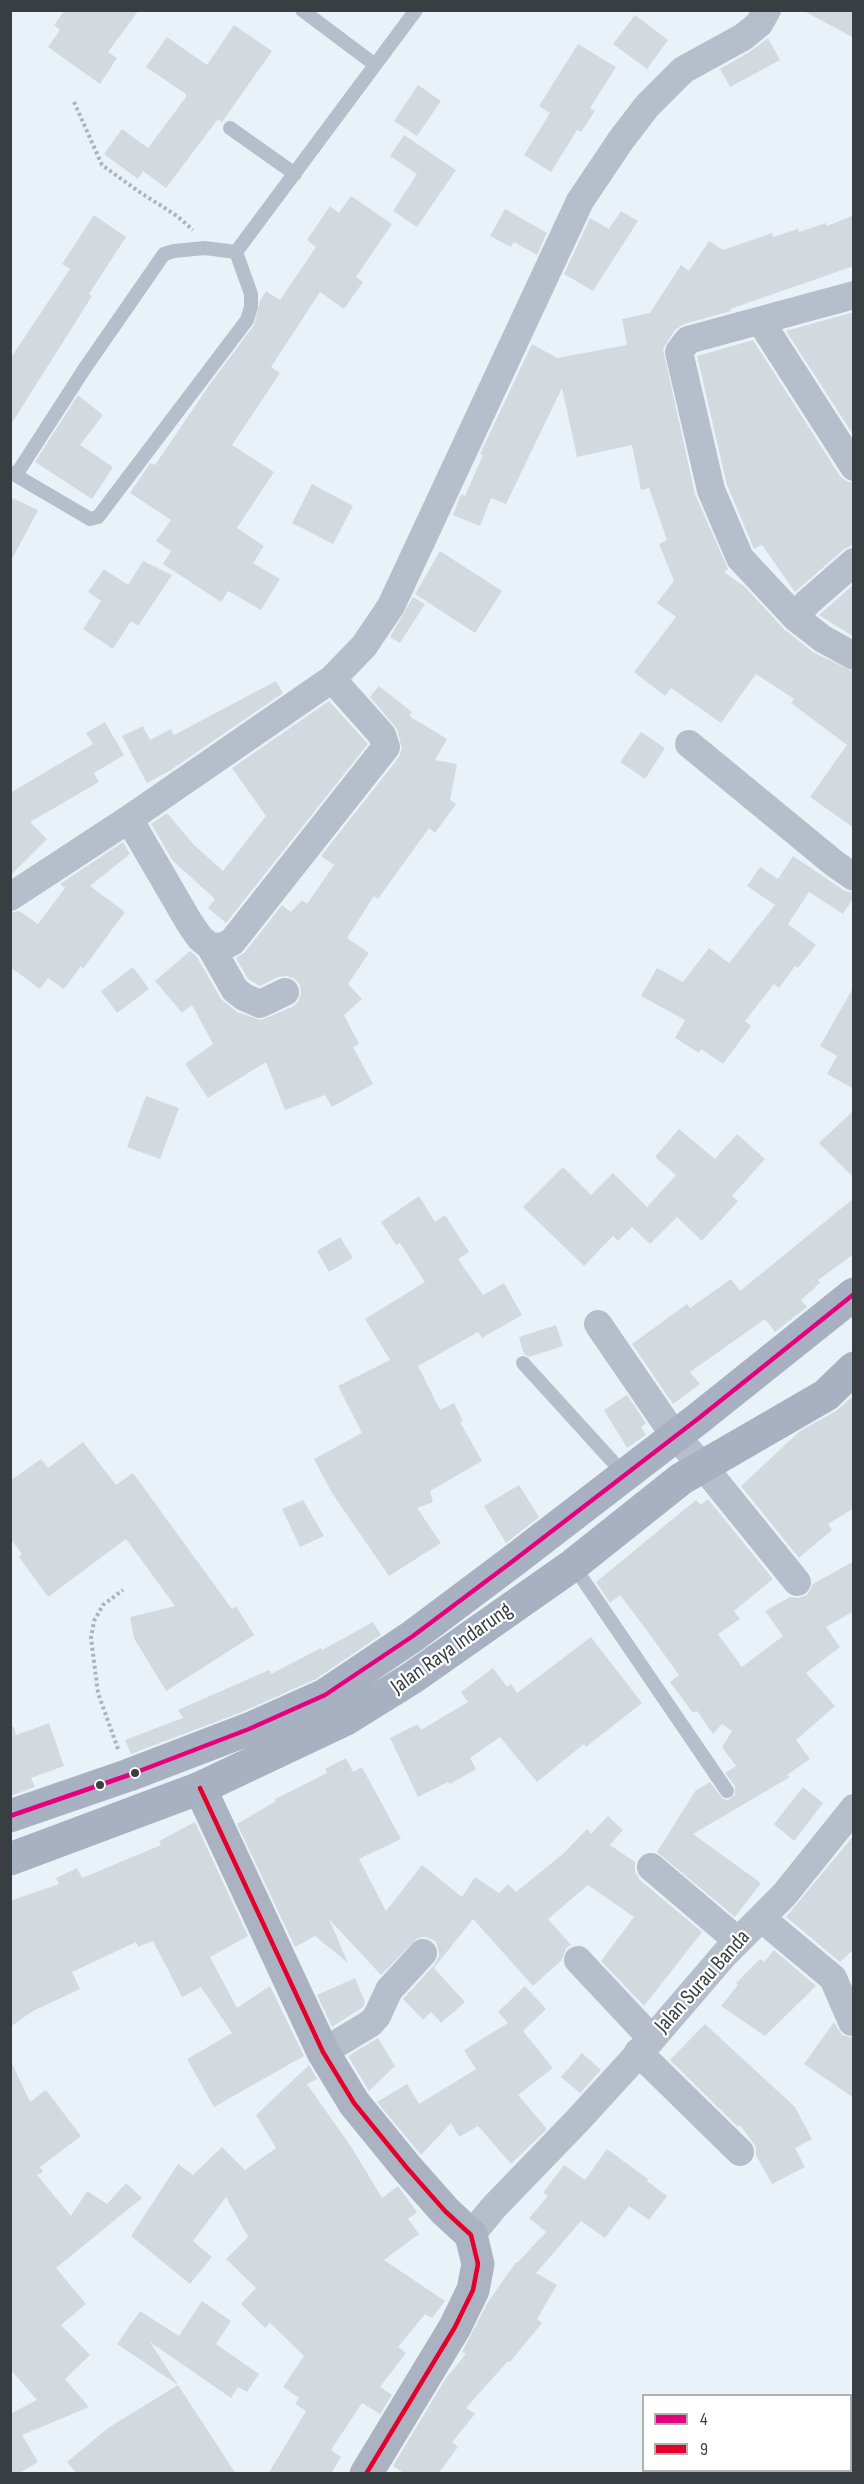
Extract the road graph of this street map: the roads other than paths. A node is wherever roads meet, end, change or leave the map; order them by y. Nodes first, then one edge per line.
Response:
1 (302, 10) edge
2 (416, 10) edge
3 (767, 10) edge
4 (374, 64) junction
5 (230, 128) dead end
6 (295, 174) junction
7 (236, 252) junction
8 (854, 295) edge
9 (761, 322) junction
10 (854, 467) edge
11 (13, 474) edge
12 (854, 562) edge
13 (796, 618) junction
14 (854, 656) edge
15 (332, 679) junction
16 (689, 744) dead end
17 (129, 819) junction
18 (854, 877) edge
19 (10, 897) edge
20 (210, 946) junction
21 (285, 992) dead end
22 (854, 1294) edge
23 (598, 1324) dead end
24 (523, 1363) dead end
25 (854, 1368) edge
26 (674, 1435) junction
27 (703, 1466) junction
28 (624, 1474) junction
29 (573, 1565) junction
30 (797, 1582) dead end
31 (200, 1788) junction
32 (728, 1791) dead end
33 (854, 1808) edge
34 (10, 1816) edge
35 (10, 1859) edge
36 (651, 1867) dead end
37 (761, 1918) junction
38 (738, 1941) junction
39 (423, 1953) dead end
40 (578, 1960) dead end
41 (852, 2022) dead end
42 (645, 2045) junction
43 (323, 2052) junction
44 (740, 2152) dead end
45 (471, 2235) junction
46 (366, 2474) edge

1 - 4 lane
2 - 4 lane
3 - 15 street
4 - 6 lane
5 - 6 lane
6 - 7 lane
7 - 11 lane
7 - 11 lane
8 - 9 street
9 - 10 street
9 - 13 street
12 - 13 street
13 - 14 street
15 - 17 street
15 - 20 street
16 - 18 street
17 - 19 street
17 - 20 street
20 - 21 street
22 - 26 highway, Jalan Raya Indarung
23 - 26 street
24 - 28 lane
25 - 27 highway, Jalan Raya Indarung
26 - 27 street
26 - 28 highway, Jalan Raya Indarung
27 - 29 highway, Jalan Raya Indarung
27 - 30 street
28 - 34 highway, Jalan Raya Indarung
29 - 31 highway, Jalan Raya Indarung
29 - 32 lane
31 - 35 highway, Jalan Raya Indarung
31 - 43 street
33 - 37 street, Jalan Surau Banda
36 - 38 street
37 - 38 street, Jalan Surau Banda
37 - 41 street
38 - 42 street, Jalan Surau Banda
39 - 43 street
40 - 42 street
42 - 44 street
42 - 45 street, Jalan Surau Banda
43 - 45 street
45 - 46 street

